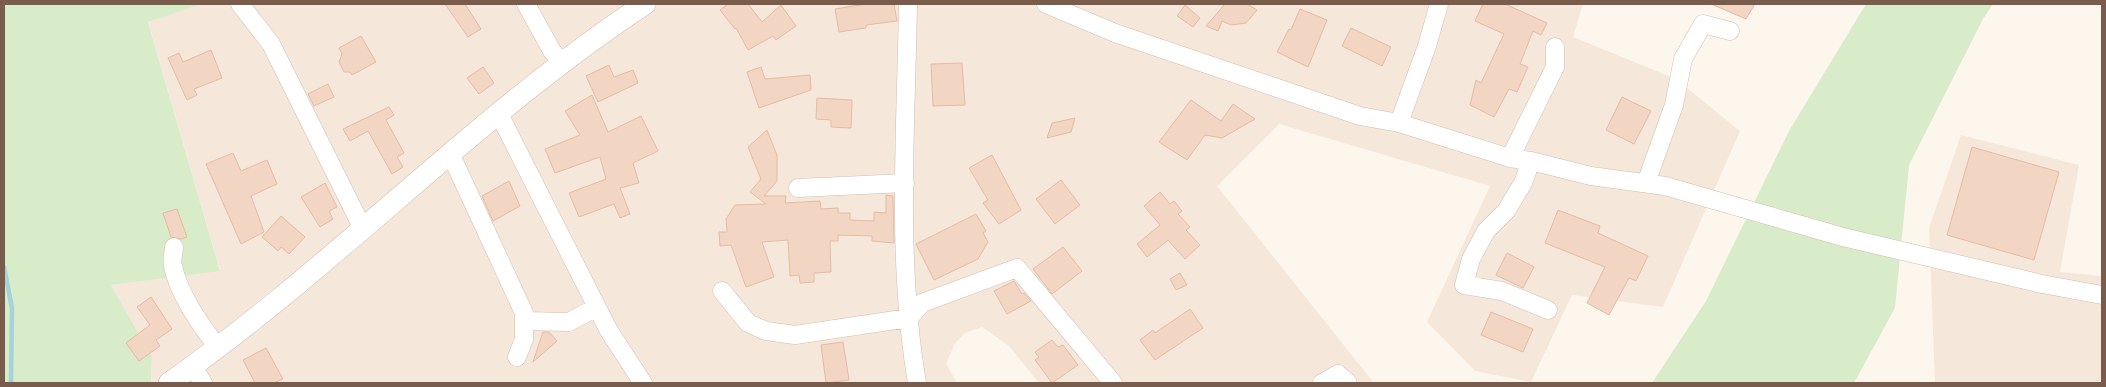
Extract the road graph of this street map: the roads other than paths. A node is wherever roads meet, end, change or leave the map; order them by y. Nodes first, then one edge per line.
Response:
1 (240, 4) edge
2 (526, 4) edge
3 (645, 4) edge
4 (908, 4) edge
5 (1046, 4) edge
6 (1439, 4) edge
7 (1730, 31) dead end
8 (1555, 47) dead end
9 (563, 64) junction
10 (500, 114) junction
11 (1399, 123) junction
12 (451, 155) junction
13 (1510, 158) junction
14 (1531, 160) junction
15 (905, 183) junction
16 (1646, 184) junction
17 (798, 188) dead end
18 (363, 229) junction
19 (174, 247) dead end
20 (722, 292) dead end
21 (2102, 295) edge
22 (597, 307) junction
23 (1548, 310) dead end
24 (908, 318) junction
25 (524, 322) junction
26 (219, 348) junction
27 (517, 357) dead end
28 (198, 375) edge
29 (169, 383) edge
30 (643, 383) edge
31 (917, 383) edge
32 (1113, 383) edge
33 (1322, 383) edge
34 (1348, 383) edge

1 - 18 street
2 - 9 street
3 - 9 street
4 - 15 street
5 - 11 street
6 - 11 street
7 - 16 street
8 - 13 street
9 - 10 street
10 - 12 street
10 - 22 street
11 - 13 street
12 - 18 street
12 - 25 street
13 - 14 street
14 - 16 street
14 - 23 street
15 - 17 street
15 - 24 street
16 - 21 street
18 - 26 street
19 - 26 street
20 - 24 street
22 - 25 street
22 - 30 street
24 - 31 street
24 - 32 street
25 - 27 street
26 - 28 street
28 - 29 street
33 - 34 street

